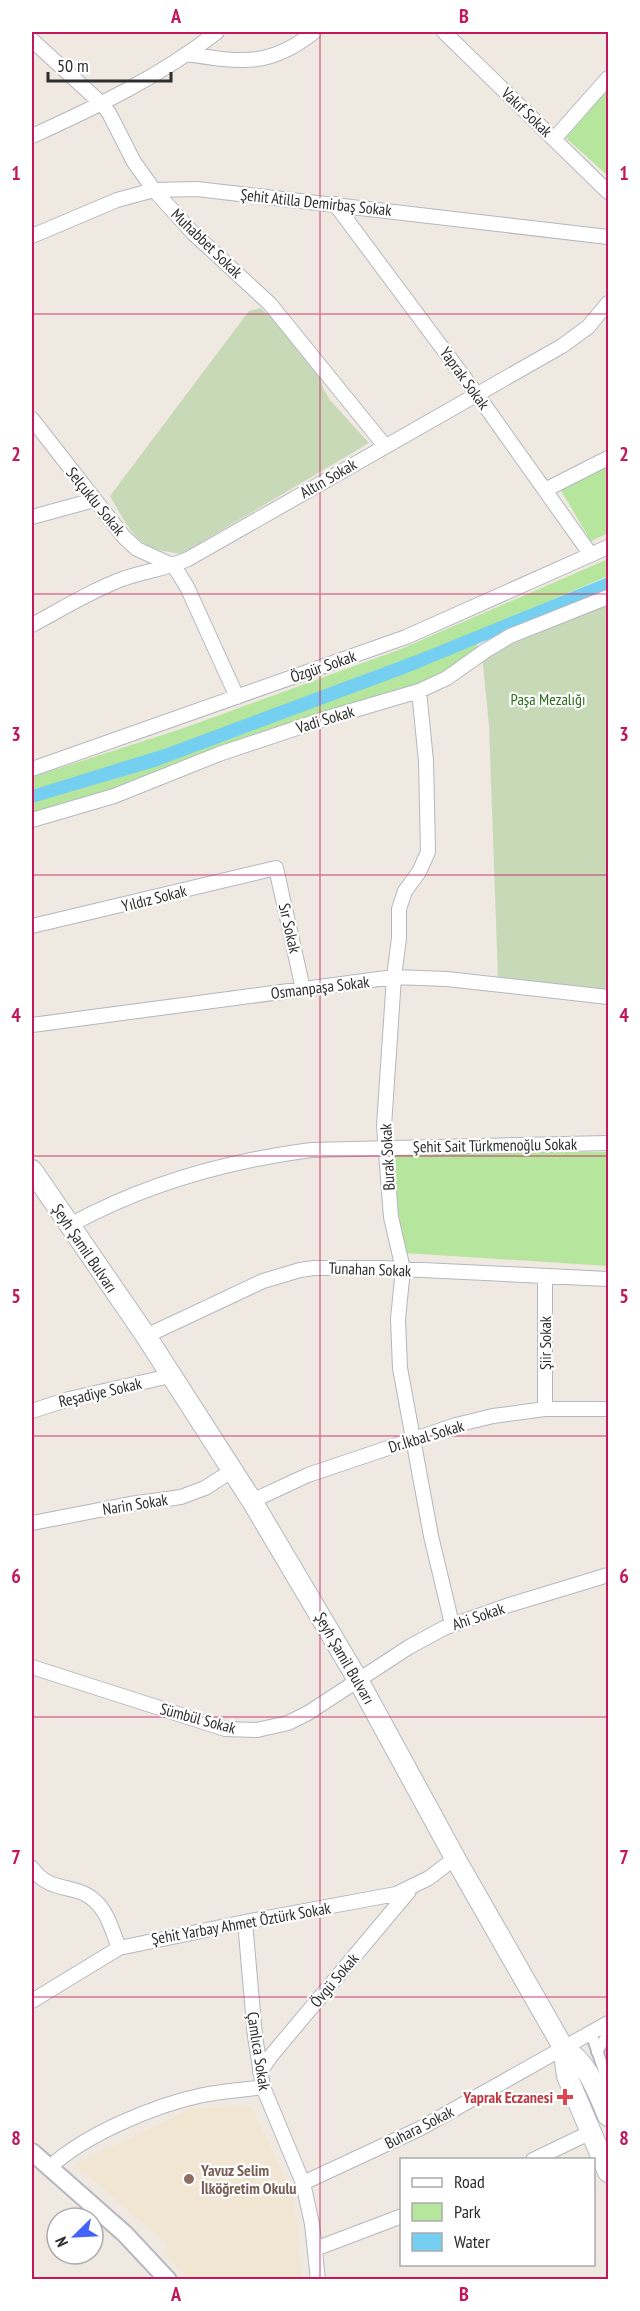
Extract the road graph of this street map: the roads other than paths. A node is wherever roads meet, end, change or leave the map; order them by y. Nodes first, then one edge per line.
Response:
1 (314, 32) edge
2 (444, 32) edge
3 (213, 33) edge
4 (32, 40) edge
5 (186, 54) junction
6 (609, 78) edge
7 (102, 104) junction
8 (32, 136) edge
9 (554, 139) junction
10 (154, 190) junction
11 (609, 192) edge
12 (335, 204) junction
13 (32, 236) edge
14 (609, 237) edge
15 (609, 303) edge
16 (478, 396) junction
17 (32, 419) edge
18 (385, 446) junction
19 (609, 458) edge
20 (545, 489) junction
21 (94, 500) junction
22 (32, 517) edge
23 (609, 547) edge
24 (591, 555) junction
25 (174, 566) junction
26 (609, 597) edge
27 (32, 625) edge
28 (419, 691) junction
29 (237, 697) junction
30 (32, 769) edge
31 (32, 820) edge
32 (276, 868) joint
33 (32, 926) edge
34 (394, 977) junction
35 (303, 989) junction
36 (609, 998) edge
37 (32, 1025) edge
38 (609, 1143) edge
39 (385, 1147) junction
40 (32, 1170) edge
41 (70, 1225) junction
42 (403, 1269) junction
43 (545, 1277) junction
44 (609, 1279) edge
45 (146, 1336) junction
46 (170, 1376) junction
47 (609, 1408) edge
48 (545, 1409) junction
49 (32, 1411) edge
50 (413, 1438) junction
51 (233, 1470) junction
52 (252, 1501) junction
53 (32, 1523) edge
54 (609, 1575) edge
55 (452, 1624) junction
56 (32, 1667) edge
57 (358, 1680) junction
58 (455, 1858) junction
59 (32, 1868) edge
60 (411, 1889) junction
61 (245, 1922) junction
62 (119, 1948) junction
63 (32, 2001) edge
64 (609, 2023) edge
65 (591, 2033) junction
66 (609, 2033) edge
67 (563, 2048) junction
68 (597, 2052) junction
69 (260, 2072) junction
70 (609, 2082) edge
71 (263, 2087) junction
72 (609, 2116) edge
73 (591, 2132) junction
74 (32, 2152) edge
75 (537, 2158) edge
76 (50, 2167) junction
77 (609, 2172) edge
78 (303, 2183) junction
79 (400, 2217) edge
80 (315, 2249) junction
81 (168, 2280) edge
82 (318, 2280) edge

1 - 5 street
2 - 9 street, Vakıf Sokak
3 - 5 street
4 - 7 street, Muhabbet Sokak
5 - 7 street
6 - 9 street
7 - 8 street
7 - 10 street, Muhabbet Sokak
9 - 11 street, Vakıf Sokak
10 - 12 street, Şehit Atilla Demirbaş Sokak
10 - 13 street, Şehit Atilla Demirbaş Sokak
10 - 18 street, Muhabbet Sokak
12 - 14 street, Şehit Atilla Demirbaş Sokak
12 - 16 street, Yaprak Sokak
15 - 16 street, Altın Sokak
16 - 18 street, Altın Sokak
16 - 20 street, Yaprak Sokak
17 - 21 street, Selçuklu Sokak
18 - 25 street, Altın Sokak
19 - 20 street
20 - 24 street, Yaprak Sokak
21 - 22 street
21 - 25 street, Selçuklu Sokak
23 - 24 street, Özgür Sokak
24 - 29 street, Özgür Sokak
25 - 27 street, Altın Sokak
25 - 29 street
26 - 28 street, Vadi Sokak
28 - 31 street, Vadi Sokak
28 - 34 street, Burak Sokak
29 - 30 street, Özgür Sokak
32 - 33 street, Yıldız Sokak
32 - 35 street, Sır Sokak
34 - 35 street, Osmanpaşa Sokak
34 - 36 street, Osmanpaşa Sokak
34 - 39 street, Burak Sokak
35 - 37 street, Osmanpaşa Sokak
38 - 39 street, Şehit Sait Türkmenoğlu Sokak
39 - 41 street, Şehit Sait Türkmenoğlu Sokak
39 - 42 street, Burak Sokak
40 - 41 main road, Şeyh Şamil Bulvarı
41 - 45 main road, Şeyh Şamil Bulvarı
42 - 43 street, Tunahan Sokak
42 - 45 street, Tunahan Sokak
42 - 50 street, Burak Sokak
43 - 44 street, Tunahan Sokak
43 - 48 street, Şiir Sokak
45 - 46 main road, Şeyh Şamil Bulvarı
46 - 49 street, Reşadiye Sokak
46 - 51 main road, Şeyh Şamil Bulvarı
47 - 48 street, Dr.İkbal Sokak
48 - 50 street, Dr.İkbal Sokak
50 - 52 street, Dr.İkbal Sokak
50 - 55 street, Burak Sokak
51 - 52 main road, Şeyh Şamil Bulvarı
51 - 53 street, Narin Sokak
52 - 57 main road, Şeyh Şamil Bulvarı
54 - 55 street, Ahi Sokak
55 - 57 street, Ahi Sokak
56 - 57 street, Sümbül Sokak
57 - 58 main road, Şeyh Şamil Bulvarı
58 - 60 street, Şehit Yarbay Ahmet Öztürk Sokak
58 - 67 main road, Şeyh Şamil Bulvarı
59 - 62 street
60 - 61 street, Şehit Yarbay Ahmet Öztürk Sokak
60 - 69 street, Övgü Sokak
61 - 62 street, Şehit Yarbay Ahmet Öztürk Sokak
61 - 69 street, Çamlıca Sokak
62 - 63 street, Şehit Yarbay Ahmet Öztürk Sokak
64 - 65 street, Buhara Sokak
65 - 67 street, Buhara Sokak
65 - 68 street
66 - 68 street
67 - 72 main road
67 - 73 main road, Şeyh Şamil Bulvarı
67 - 78 street, Buhara Sokak
68 - 70 street
69 - 71 street, Çamlıca Sokak
71 - 76 street
71 - 78 street, Çamlıca Sokak
73 - 75 street
73 - 77 main road, Şeyh Şamil Bulvarı
74 - 76 street
76 - 81 street
78 - 80 street, Çamlıca Sokak
79 - 80 street
80 - 82 street, Çamlıca Sokak

